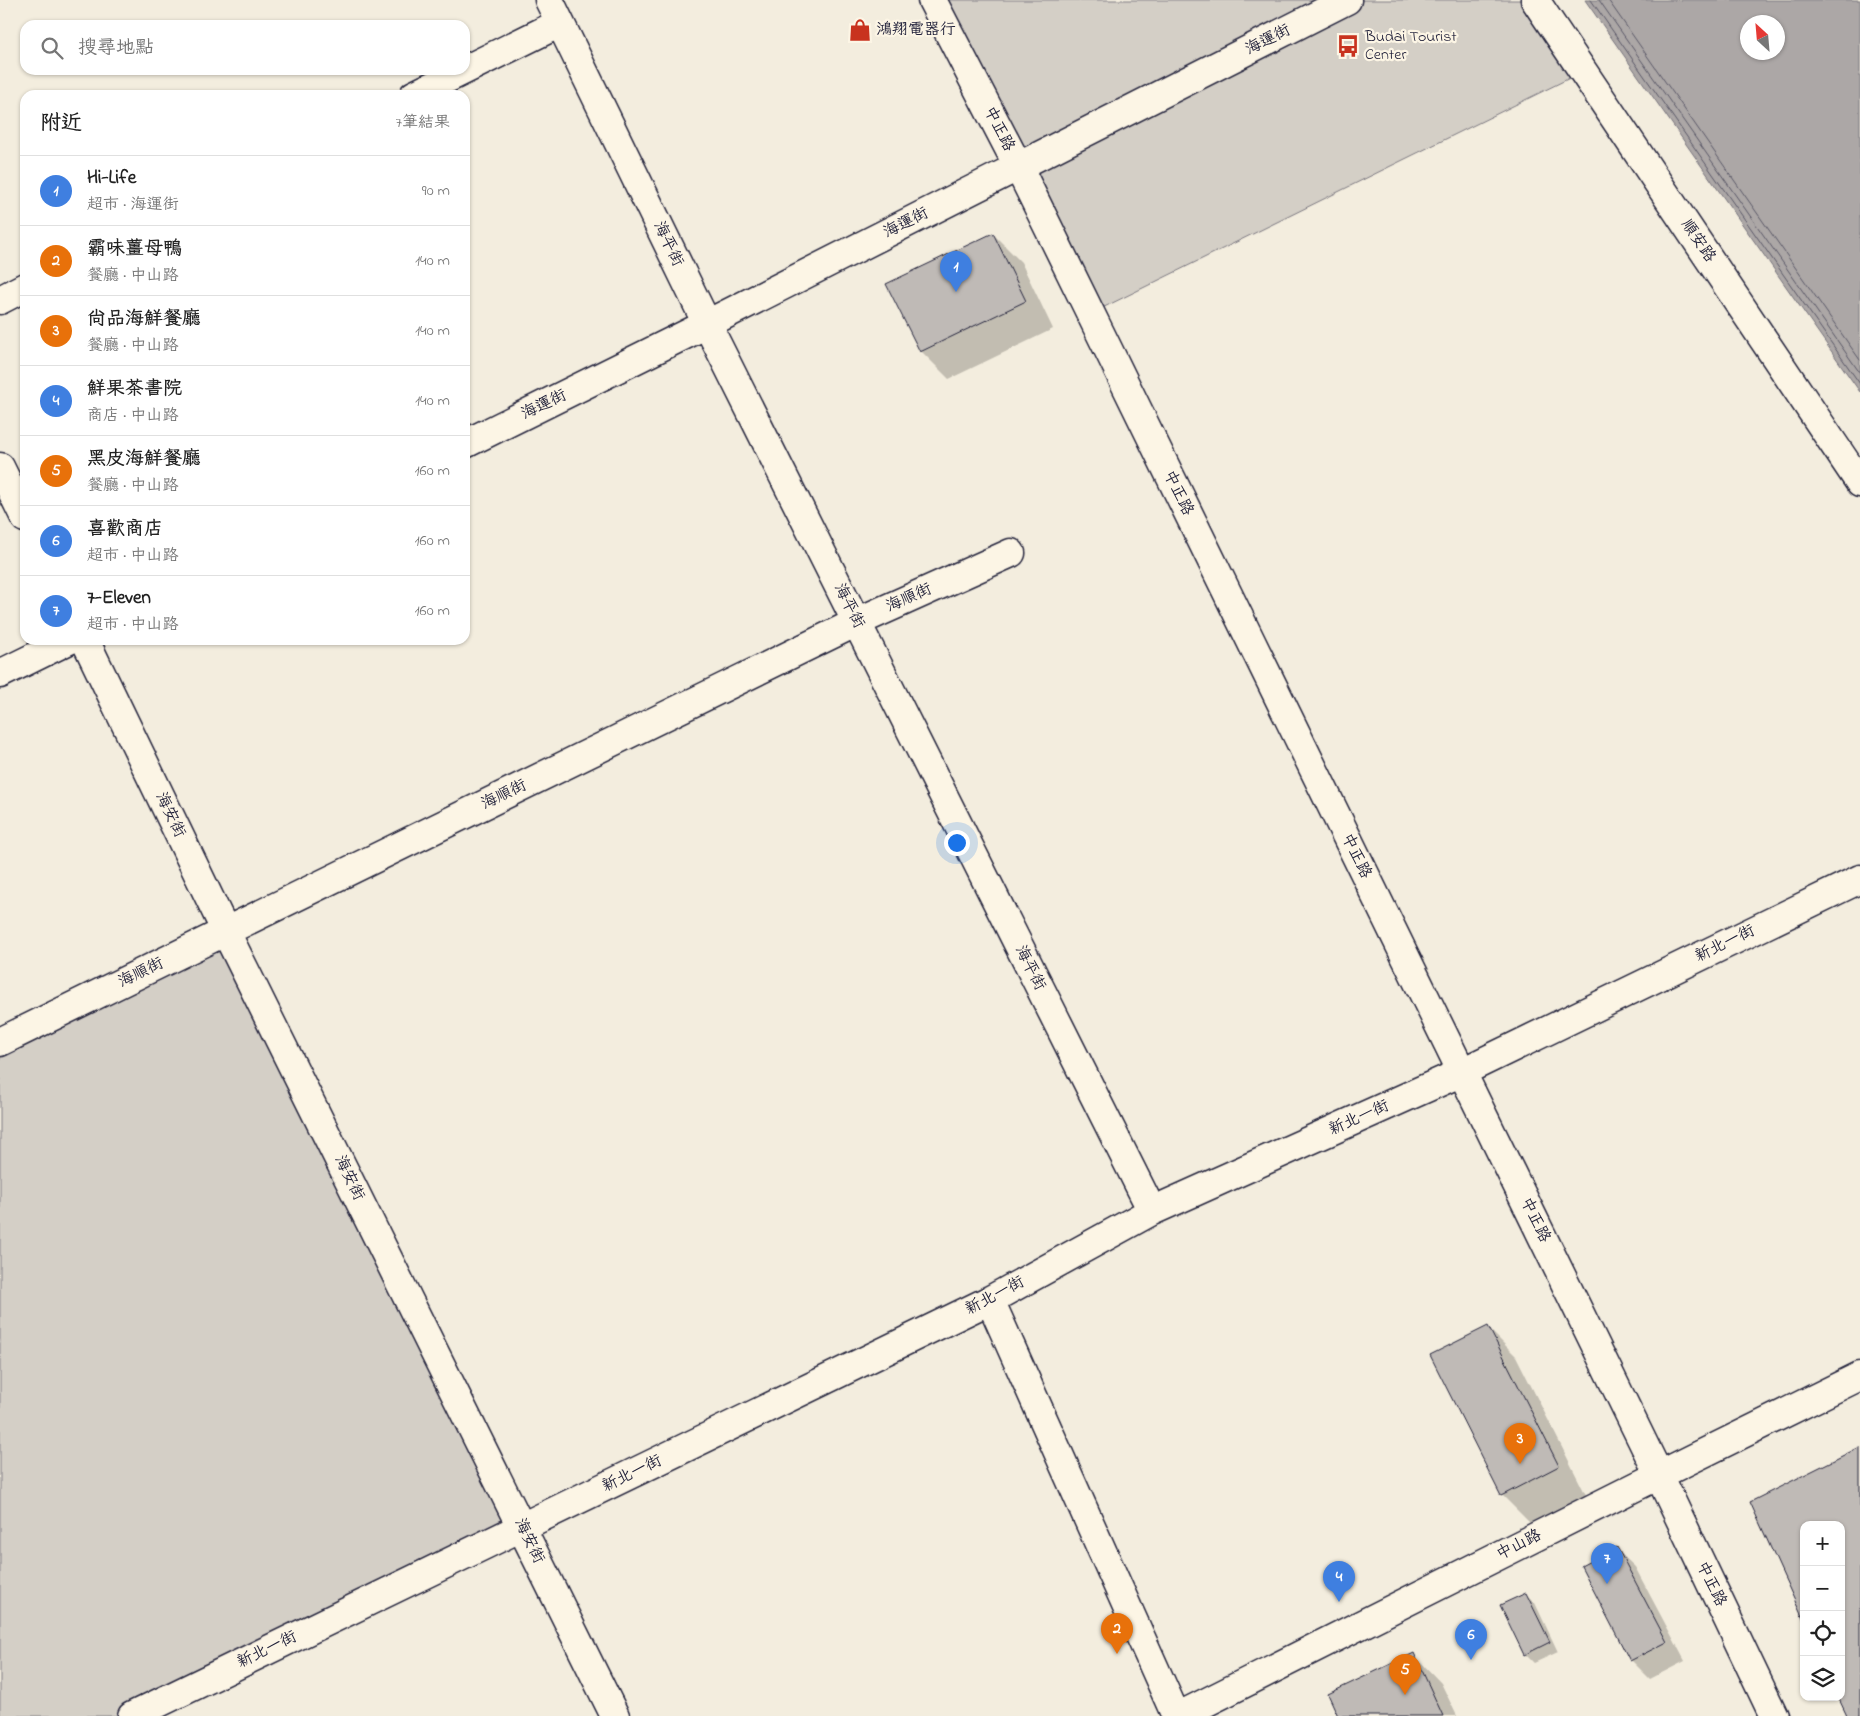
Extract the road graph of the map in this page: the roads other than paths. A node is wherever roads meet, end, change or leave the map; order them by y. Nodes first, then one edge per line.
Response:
1 (932, 0) edge
2 (1346, 0) edge
3 (1535, 0) edge
4 (554, 12) edge
5 (470, 62) edge
6 (448, 75) edge
7 (422, 90) edge
8 (1018, 166) junction
9 (20, 290) edge
10 (0, 300) edge
11 (707, 324) junction
12 (470, 442) edge
13 (0, 467) edge
14 (1860, 483) edge
15 (20, 508) edge
16 (1011, 553) dead end
17 (857, 622) junction
18 (59, 645) edge
19 (87, 645) edge
20 (0, 674) edge
21 (1860, 879) edge
22 (226, 932) junction
23 (0, 1042) edge
24 (1462, 1072) junction
25 (1152, 1211) junction
26 (990, 1300) junction
27 (1860, 1376) edge
28 (1659, 1475) junction
29 (522, 1527) junction
30 (132, 1716) edge
31 (615, 1716) edge
32 (1178, 1716) edge
33 (1774, 1716) edge

1 - 8 street, 中正路
2 - 8 street, 海運街
3 - 14 street, 順安路
4 - 5 street
4 - 11 street, 海平街
6 - 7 street
8 - 11 street, 海運街
8 - 24 street, 中正路
9 - 10 street
11 - 12 street, 海運街
11 - 17 street, 海平街
13 - 15 street
16 - 17 street, 海順街
17 - 22 street, 海順街
17 - 25 street, 海平街
18 - 20 street
19 - 22 street, 海安街
21 - 24 street, 新北一街
22 - 23 street, 海順街
22 - 29 street, 海安街
24 - 25 street, 新北一街
24 - 28 street, 中正路
25 - 26 street, 新北一街
26 - 29 street, 新北一街
26 - 32 street
27 - 28 street, 中山路
28 - 32 street, 中山路
28 - 33 street, 中正路
29 - 30 street, 新北一街
29 - 31 street, 海安街

